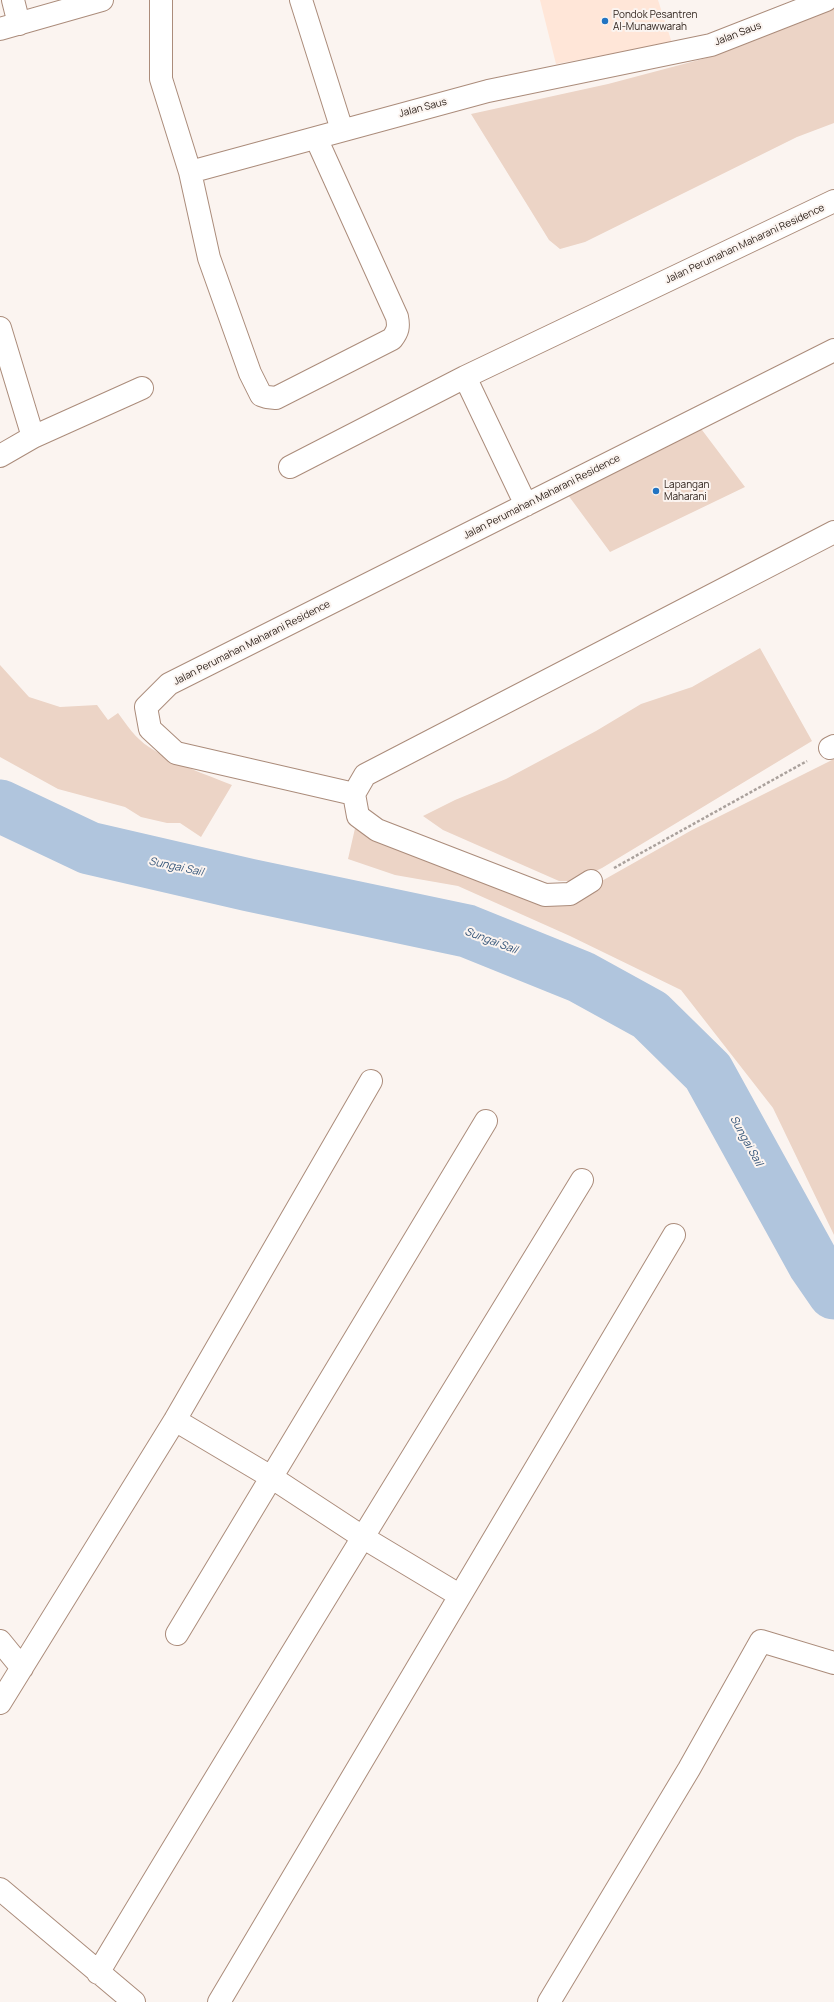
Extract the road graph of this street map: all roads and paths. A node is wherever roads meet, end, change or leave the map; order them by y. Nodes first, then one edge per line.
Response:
1 (13, 0) edge
2 (102, 0) edge
3 (161, 0) edge
4 (301, 0) edge
5 (826, 0) edge
6 (10, 27) edge
7 (342, 130) junction
8 (316, 138) junction
9 (190, 172) junction
10 (834, 201) edge
11 (0, 328) edge
12 (834, 350) edge
13 (465, 377) junction
14 (142, 388) dead end
15 (33, 437) junction
16 (0, 456) edge
17 (290, 467) dead end
18 (526, 505) junction
19 (834, 532) edge
20 (832, 747) edge
21 (354, 794) junction
22 (591, 881) joint
23 (371, 1081) dead end
24 (486, 1121) dead end
25 (582, 1180) dead end
26 (674, 1235) dead end
27 (175, 1420) junction
28 (271, 1477) junction
29 (364, 1538) junction
30 (459, 1594) junction
31 (177, 1634) dead end
32 (0, 1641) edge
33 (834, 1663) edge
34 (22, 1668) junction
35 (0, 1703) edge
36 (0, 1889) edge
37 (98, 1973) junction
38 (134, 2002) edge
39 (218, 2002) edge
40 (549, 2002) edge

1 - 6 street
2 - 6 street
3 - 9 street
4 - 7 street
5 - 7 street, Jalan Saus
7 - 8 street, Jalan Saus
8 - 9 street, Jalan Saus
8 - 9 street
10 - 13 street, Jalan Perumahan Maharani Residence
11 - 15 street
12 - 18 street, Jalan Perumahan Maharani Residence
13 - 17 street, Jalan Perumahan Maharani Residence
13 - 18 street
14 - 15 street
15 - 16 street
18 - 21 street, Jalan Perumahan Maharani Residence
19 - 21 street
20 - 22 path
21 - 22 street
23 - 27 street
24 - 28 street
25 - 29 street
26 - 30 street
27 - 28 street
27 - 34 street
28 - 29 street
28 - 31 street
29 - 30 street
29 - 37 street
30 - 39 street
32 - 34 street
33 - 40 street
34 - 35 street
36 - 37 street
37 - 38 street

